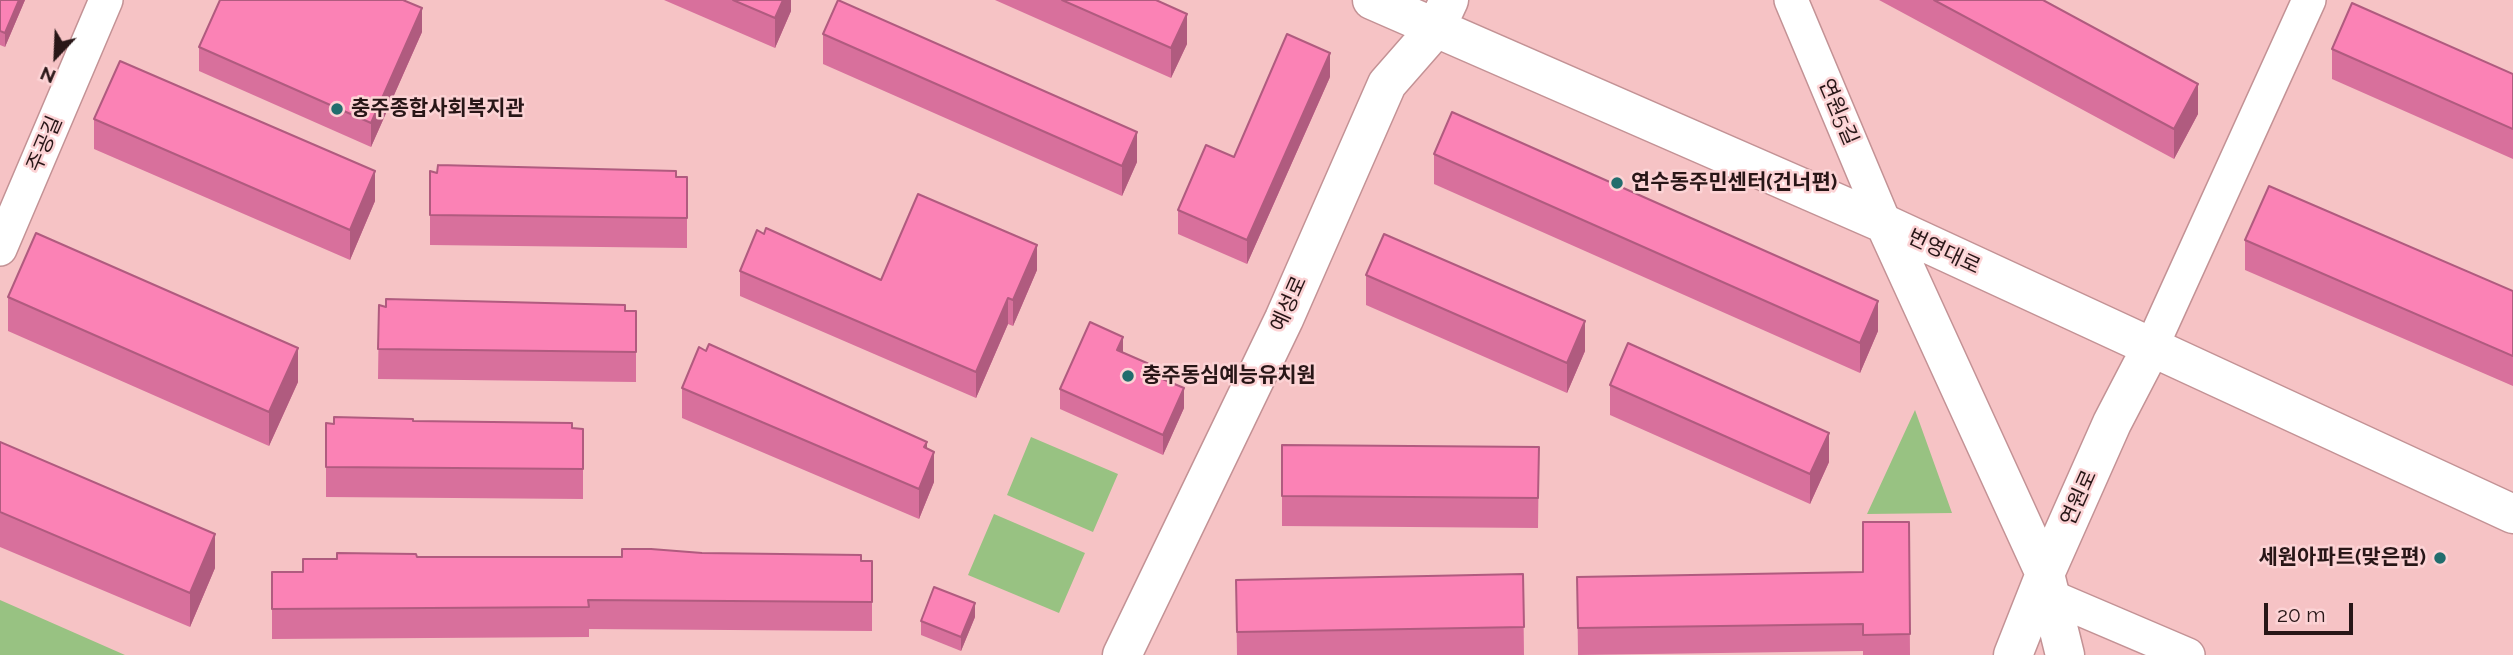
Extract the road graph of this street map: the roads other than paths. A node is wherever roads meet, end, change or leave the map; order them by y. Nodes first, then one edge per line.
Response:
1 (106, 0) edge
2 (1372, 0) edge
3 (1790, 0) edge
4 (2309, 0) edge
5 (1443, 14) edge
6 (1885, 225) junction
7 (0, 249) edge
8 (2151, 348) junction
9 (2513, 514) edge
10 (2048, 586) junction
11 (1122, 655) edge
12 (2013, 655) edge
13 (2066, 655) edge
14 (2188, 655) edge

1 - 7 street, 주공길
2 - 5 street, 번영대로
3 - 6 street, 연원5길
4 - 8 street
5 - 6 street, 번영대로
5 - 11 street, 예성로
6 - 8 street, 번영대로
6 - 10 street
8 - 9 street, 번영대로
8 - 10 street, 연원로
10 - 12 street, 연원로
10 - 13 street
10 - 14 street

